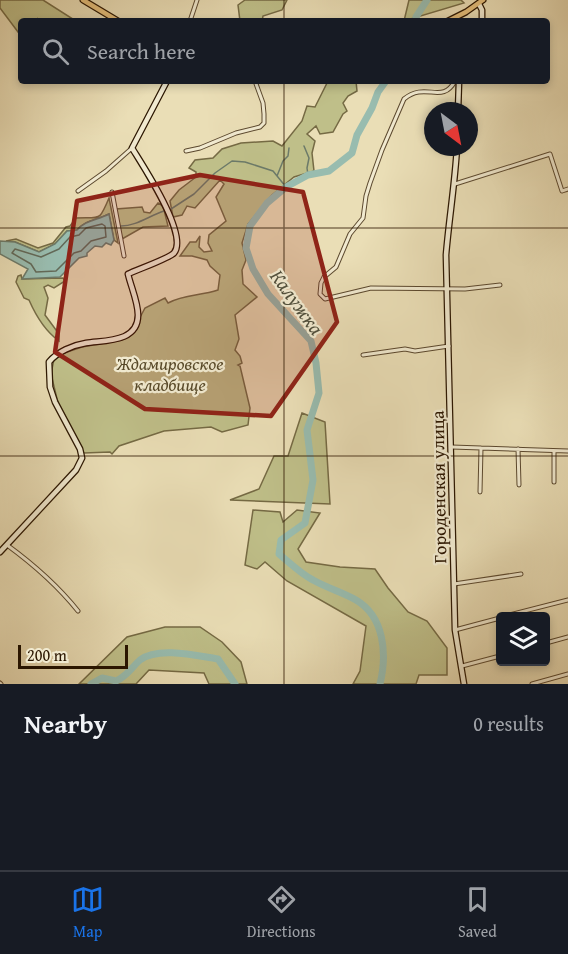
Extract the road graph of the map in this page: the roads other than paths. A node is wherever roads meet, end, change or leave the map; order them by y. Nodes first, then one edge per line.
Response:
1 (83, 0) edge
2 (198, 0) edge
3 (479, 1) edge
4 (113, 18) edge
5 (191, 18) edge
6 (453, 18) edge
7 (482, 18) edge
8 (165, 84) edge
9 (256, 84) edge
10 (455, 84) edge
11 (457, 84) edge
12 (458, 102) edge
13 (132, 148) junction
14 (186, 151) dead end
15 (457, 156) edge
16 (455, 184) junction
17 (568, 189) edge
18 (78, 191) dead end
19 (112, 192) dead end
20 (124, 256) dead end
21 (500, 285) dead end
22 (447, 288) junction
23 (449, 346) junction
24 (363, 355) dead end
25 (452, 447) junction
26 (481, 448) junction
27 (518, 449) junction
28 (554, 450) junction
29 (568, 451) edge
30 (554, 482) dead end
31 (519, 485) dead end
32 (480, 492) dead end
33 (7, 545) junction
34 (0, 552) edge
35 (521, 574) dead end
36 (454, 584) junction
37 (568, 600) edge
38 (78, 611) dead end
39 (522, 612) edge
40 (496, 619) edge
41 (455, 630) junction
42 (568, 637) edge
43 (550, 642) edge
44 (496, 657) edge
45 (461, 666) junction
46 (568, 674) edge
47 (464, 684) edge
48 (532, 684) edge

1 - 4 main road
2 - 5 street
3 - 6 main road
3 - 7 street
8 - 13 street
9 - 14 street
10 - 22 street
11 - 12 street
13 - 18 street
13 - 33 street
15 - 16 street, Городенская улица
16 - 17 street
16 - 22 street, Городенская улица
19 - 20 street
21 - 22 street
22 - 23 street, Городенская улица
23 - 24 street
23 - 25 street, Городенская улица
25 - 26 street
25 - 36 street, Городенская улица
26 - 27 street
26 - 32 street
27 - 28 street
27 - 31 street
28 - 29 street
28 - 30 street
33 - 34 street
33 - 38 street
35 - 36 street
36 - 41 street, Городенская улица
37 - 39 street
40 - 41 street
41 - 45 street, Городенская улица
42 - 43 street
44 - 45 street
45 - 47 street, Городенская улица
46 - 48 street

